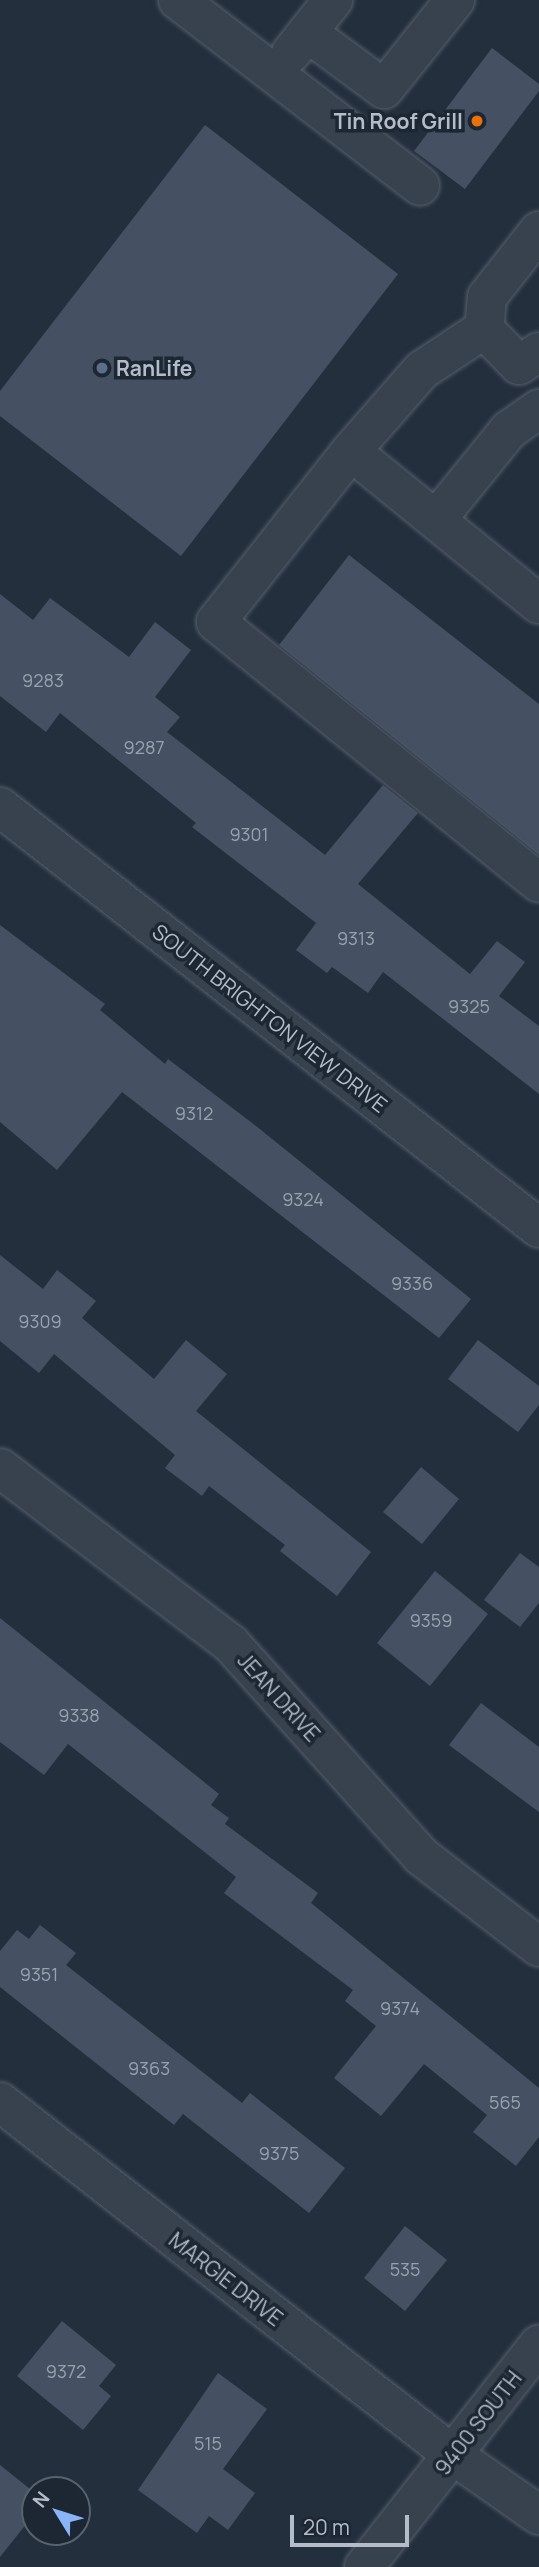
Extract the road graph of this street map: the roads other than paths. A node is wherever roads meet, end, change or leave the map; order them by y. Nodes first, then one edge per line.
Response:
1 (178, 0) edge
2 (333, 0) edge
3 (455, 0) edge
4 (308, 33) junction
5 (274, 74) junction
6 (420, 186) dead end
7 (539, 232) edge
8 (484, 329) junction
9 (539, 352) edge
10 (539, 409) edge
11 (351, 451) junction
12 (436, 520) junction
13 (539, 604) edge
14 (0, 807) edge
15 (539, 883) edge
16 (539, 1228) edge
17 (0, 1468) edge
18 (539, 1947) edge
19 (0, 2102) edge
20 (539, 2345) edge
21 (453, 2455) junction
22 (539, 2515) edge
23 (364, 2567) edge

1 - 5 street
2 - 4 street
3 - 4 street
4 - 5 street
5 - 6 street
7 - 8 street
8 - 9 street
8 - 11 street
10 - 12 street
11 - 12 street
11 - 15 street
12 - 13 street
14 - 16 street, SOUTH BRIGHTON VIEW DRIVE
17 - 18 street, JEAN DRIVE
19 - 21 street, MARGIE DRIVE
20 - 21 street, 9400 SOUTH
21 - 22 street, MARGIE DRIVE
21 - 23 street, 9400 SOUTH

